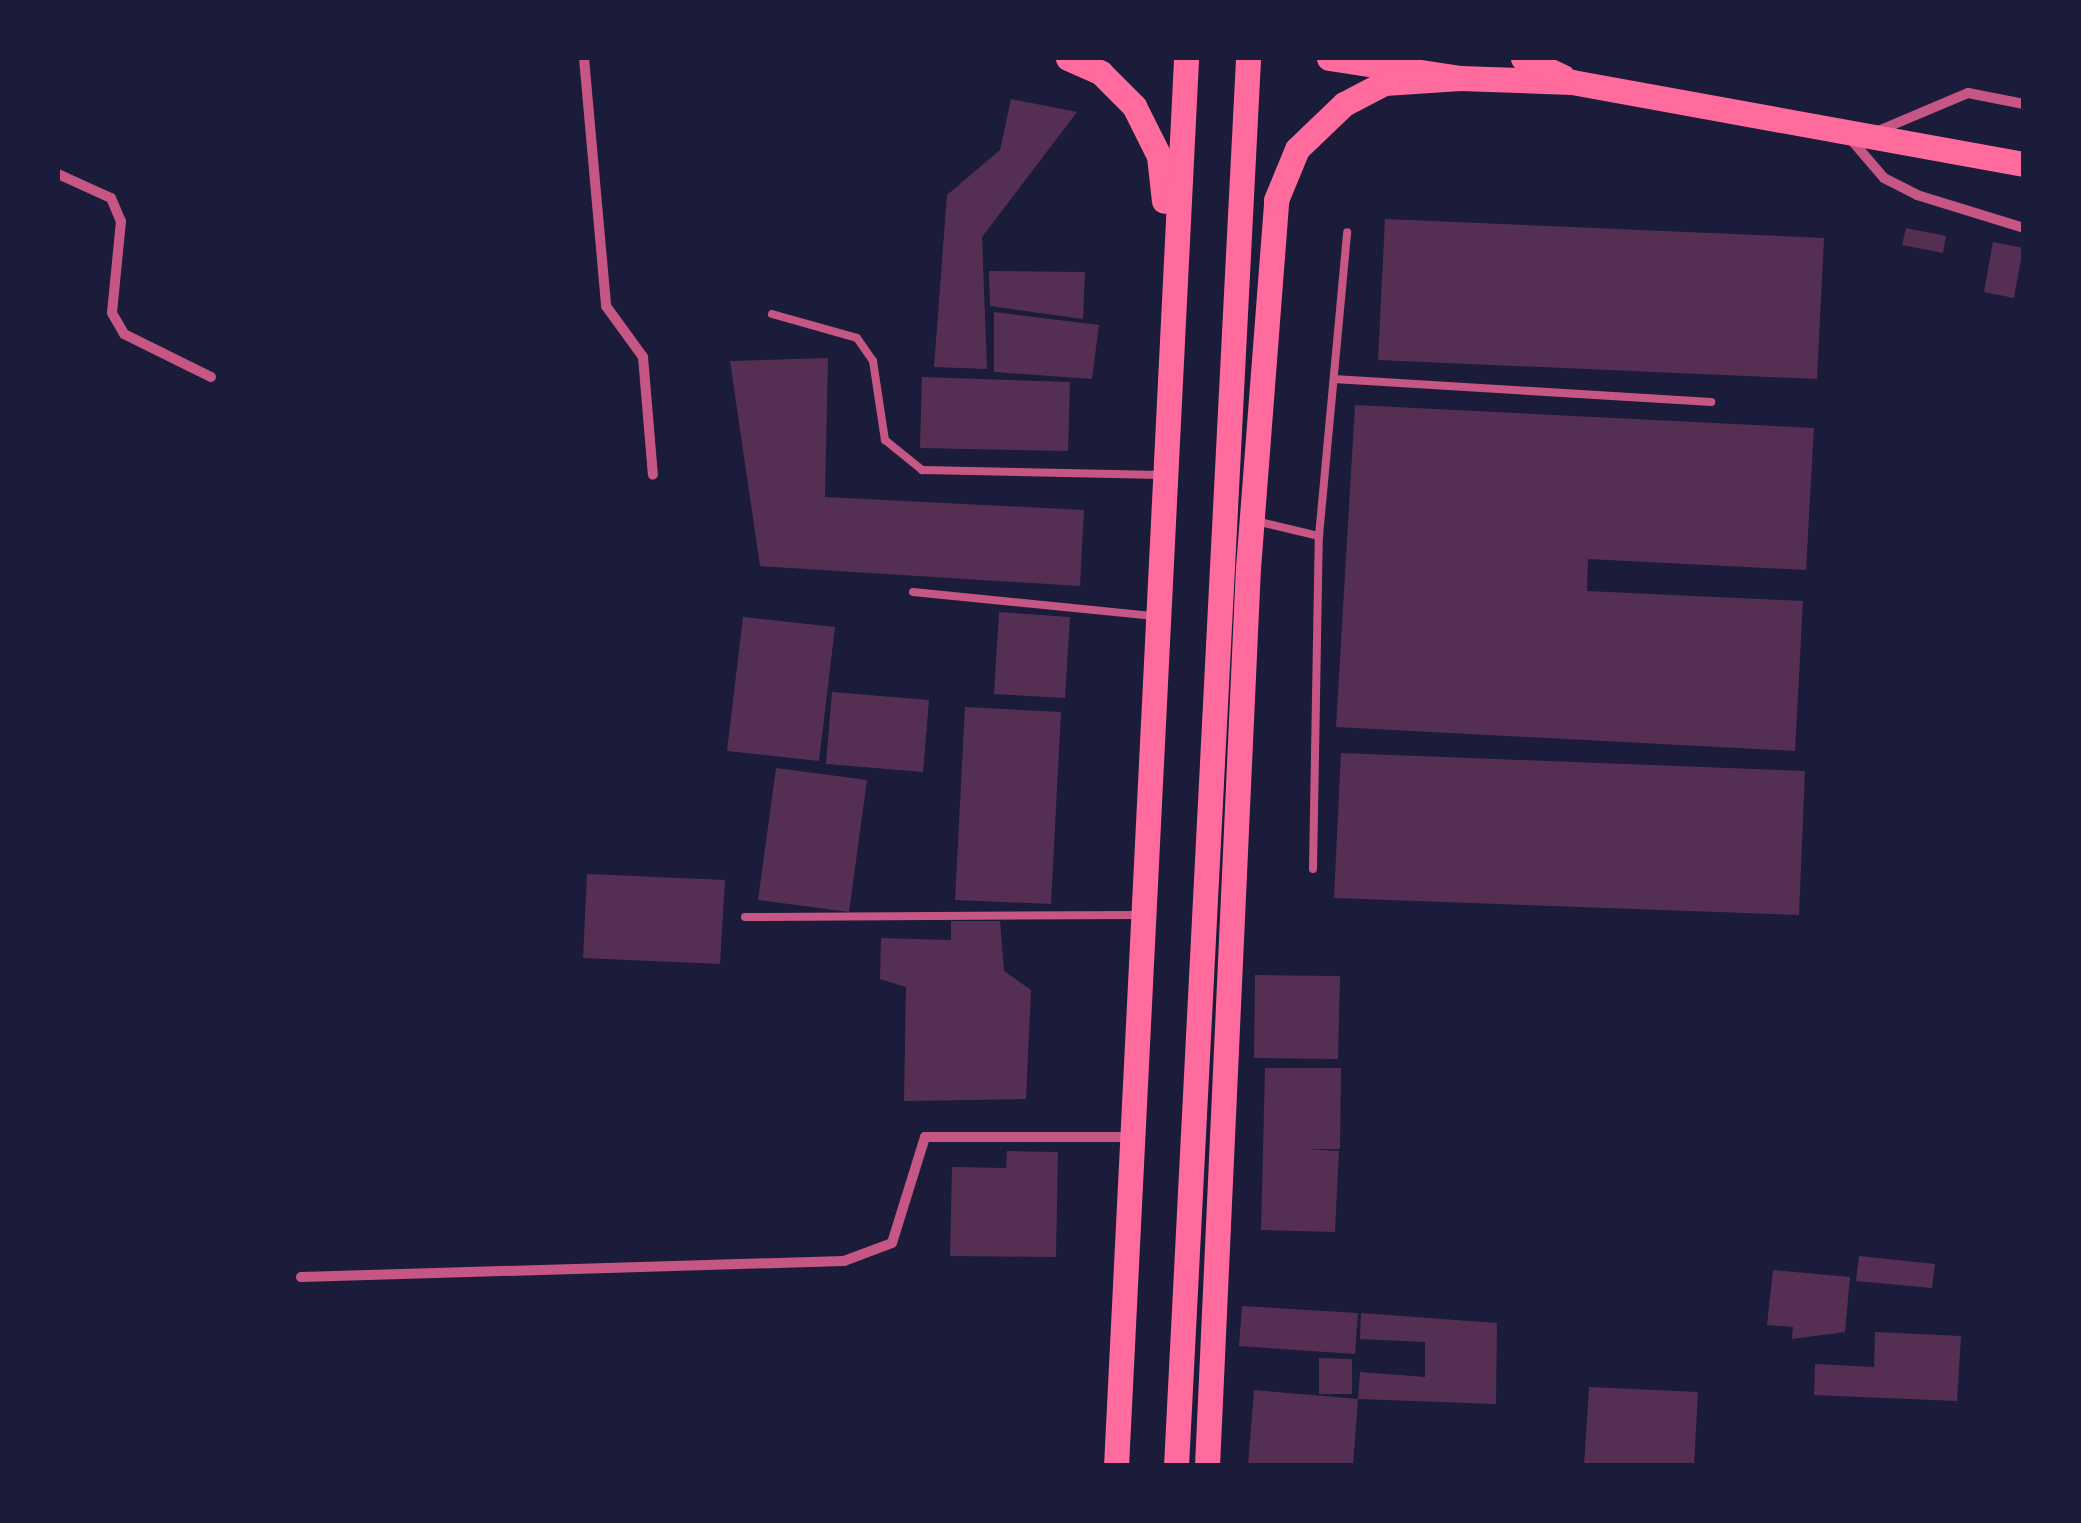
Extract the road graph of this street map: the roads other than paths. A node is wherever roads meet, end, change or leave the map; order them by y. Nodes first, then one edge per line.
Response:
1 (584, 58) edge
2 (1068, 58) edge
3 (1186, 58) edge
4 (1248, 58) edge
5 (1329, 58) edge
6 (1524, 58) edge
7 (1460, 78) junction
8 (1572, 82) junction
9 (2024, 104) edge
10 (1839, 126) junction
11 (1875, 132) junction
12 (2024, 164) edge
13 (58, 174) edge
14 (2024, 228) edge
15 (1346, 232) dead end
16 (1170, 298) junction
17 (772, 314) dead end
18 (210, 376) dead end
19 (1334, 379) junction
20 (1711, 402) dead end
21 (653, 475) dead end
22 (1162, 475) junction
23 (1252, 520) junction
24 (1320, 536) junction
25 (913, 592) dead end
26 (1155, 616) junction
27 (1313, 869) dead end
28 (1142, 915) junction
29 (745, 918) dead end
30 (1132, 1137) junction
31 (300, 1277) dead end
32 (1116, 1466) edge
33 (1176, 1466) edge
34 (1207, 1466) edge

1 - 21 street
2 - 16 main road
3 - 16 main road
4 - 33 main road
5 - 7 main road
6 - 8 main road
7 - 8 main road
7 - 23 main road
8 - 10 main road
9 - 11 street
10 - 11 main road
10 - 14 street
11 - 12 main road
13 - 18 street
15 - 19 lane
16 - 22 main road
17 - 22 lane
19 - 20 lane
19 - 24 lane
22 - 26 main road
23 - 24 lane
23 - 34 main road
24 - 27 lane
25 - 26 lane
26 - 28 main road
28 - 29 lane
28 - 30 main road
30 - 31 street
30 - 32 main road

